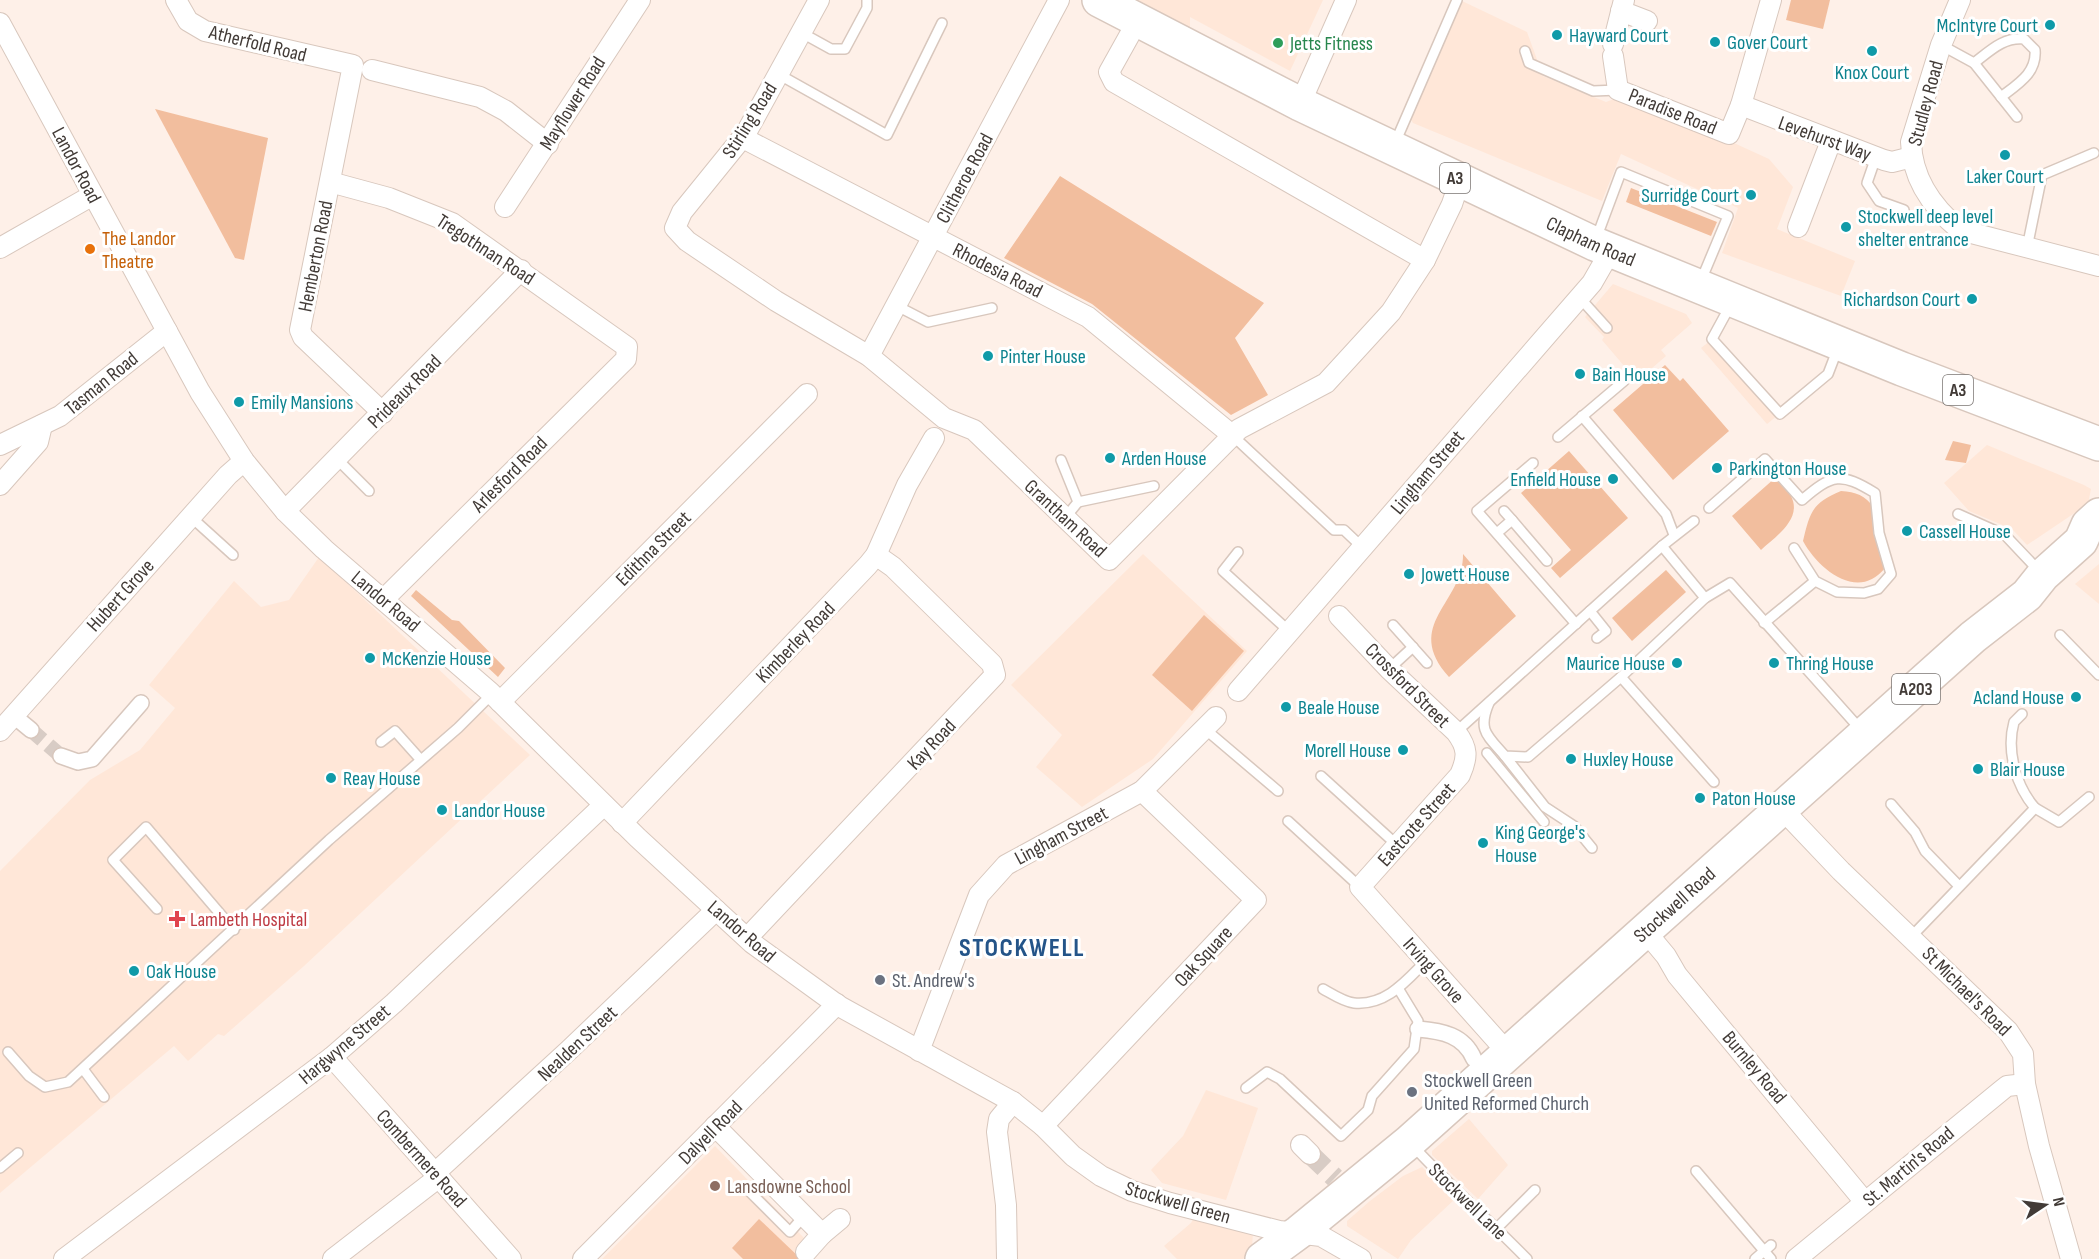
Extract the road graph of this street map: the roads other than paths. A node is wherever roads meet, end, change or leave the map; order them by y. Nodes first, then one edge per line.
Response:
1 (176, 0) edge
2 (640, 0) edge
3 (819, 0) edge
4 (867, 0) edge
5 (1059, 0) edge
6 (1099, 0) edge
7 (1346, 0) edge
8 (1457, 0) edge
9 (1771, 0) edge
10 (1960, 0) edge
11 (1622, 5) edge
12 (1138, 20) junction
13 (1647, 21) dead end
14 (0, 23) edge
15 (942, 23) dead end
16 (802, 33) junction
17 (1941, 45) junction
18 (1525, 51) dead end
19 (1974, 63) junction
20 (353, 65) joint
21 (372, 70) dead end
22 (778, 74) junction
23 (1618, 90) junction
24 (2001, 97) junction
25 (1300, 104) junction
26 (1741, 105) junction
27 (2018, 117) dead end
28 (743, 138) junction
29 (1831, 141) junction
30 (548, 144) junction
31 (1393, 148) junction
32 (2094, 153) dead end
33 (1876, 157) junction
34 (1912, 157) junction
35 (1460, 180) junction
36 (330, 182) junction
37 (93, 195) junction
38 (505, 207) dead end
39 (1904, 210) dead end
40 (1798, 227) dead end
41 (681, 235) joint
42 (934, 237) junction
43 (1603, 247) junction
44 (0, 248) edge
45 (2026, 248) junction
46 (1425, 260) junction
47 (2099, 266) edge
48 (521, 270) junction
49 (1699, 287) junction
50 (1580, 298) junction
51 (1732, 301) junction
52 (897, 306) junction
53 (992, 308) dead end
54 (1607, 328) dead end
55 (167, 331) junction
56 (1840, 343) junction
57 (627, 347) joint
58 (869, 356) junction
59 (1624, 381) dead end
60 (807, 394) dead end
61 (383, 413) junction
62 (1582, 416) junction
63 (42, 425) junction
64 (1232, 435) junction
65 (1558, 437) dead end
66 (934, 438) dead end
67 (2099, 444) edge
68 (0, 445) edge
69 (337, 459) junction
70 (1061, 460) dead end
71 (244, 461) junction
72 (1533, 463) dead end
73 (0, 485) edge
74 (1154, 486) dead end
75 (369, 491) dead end
76 (1078, 502) junction
77 (1709, 508) dead end
78 (285, 510) junction
79 (1504, 511) dead end
80 (1958, 514) dead end
81 (191, 517) junction
82 (1065, 518) junction
83 (1512, 520) junction
84 (1694, 521) dead end
85 (2093, 532) edge
86 (1497, 533) junction
87 (1674, 536) junction
88 (1662, 546) junction
89 (1363, 548) junction
90 (1794, 548) dead end
91 (1238, 552) dead end
92 (233, 555) dead end
93 (876, 555) junction
94 (1546, 561) dead end
95 (2043, 576) junction
96 (1815, 581) junction
97 (1321, 598) junction
98 (1705, 598) junction
99 (384, 599) junction
100 (1590, 611) junction
101 (1764, 623) junction
102 (1576, 624) junction
103 (1393, 625) dead end
104 (1290, 632) junction
105 (2060, 635) dead end
106 (1597, 638) dead end
107 (1413, 647) junction
108 (1427, 663) dead end
109 (1389, 669) junction
110 (2099, 675) edge
111 (1621, 678) junction
112 (1238, 691) dead end
113 (496, 698) junction
114 (141, 703) dead end
115 (1489, 703) junction
116 (2022, 714) dead end
117 (14, 716) junction
118 (1211, 723) joint
119 (31, 730) tunnel mouth
120 (0, 731) edge
121 (1456, 732) junction
122 (1865, 734) junction
123 (381, 742) dead end
124 (1487, 753) junction
125 (1502, 753) junction
126 (61, 756) tunnel mouth
127 (1467, 758) junction
128 (420, 759) junction
129 (1321, 776) dead end
130 (1714, 782) dead end
131 (1142, 791) junction
132 (1278, 791) dead end
133 (2089, 797) dead end
134 (1891, 804) dead end
135 (604, 805) junction
136 (2035, 808) junction
137 (1782, 809) junction
138 (1288, 821) dead end
139 (1544, 822) dead end
140 (622, 823) junction
141 (1397, 845) junction
142 (1592, 849) dead end
143 (1958, 885) junction
144 (1360, 887) junction
145 (157, 909) dead end
146 (716, 910) junction
147 (234, 930) junction
148 (1646, 932) junction
149 (748, 937) junction
150 (1911, 937) junction
151 (1426, 961) junction
152 (1398, 988) junction
153 (1323, 989) dead end
154 (837, 1004) junction
155 (1418, 1029) junction
156 (919, 1051) junction
157 (8, 1052) dead end
158 (1508, 1053) junction
159 (332, 1057) junction
160 (1474, 1059) dead end
161 (82, 1069) junction
162 (2025, 1084) junction
163 (1246, 1088) dead end
164 (104, 1096) dead end
165 (1012, 1102) junction
166 (715, 1126) junction
167 (1043, 1126) junction
168 (1409, 1142) junction
169 (18, 1153) dead end
170 (0, 1168) edge
171 (1696, 1172) dead end
172 (437, 1175) junction
173 (745, 1187) dead end
174 (1535, 1190) dead end
175 (1865, 1202) junction
176 (804, 1216) junction
177 (840, 1219) dead end
178 (1497, 1228) junction
179 (1299, 1232) junction
180 (822, 1234) junction
181 (1767, 1248) junction
182 (806, 1252) dead end
183 (64, 1259) edge
184 (333, 1259) edge
185 (512, 1259) edge
186 (583, 1259) edge
187 (1007, 1259) edge
188 (1262, 1259) edge
189 (1360, 1259) edge
190 (1527, 1259) edge
191 (1755, 1259) edge
192 (1771, 1259) edge
193 (1796, 1259) edge
194 (2071, 1259) edge

1 - 20 street, Atherfold Road
2 - 30 street, Mayflower Road
3 - 16 street, Stirling Road
4 - 16 lane
5 - 42 street, Clitheroe Road
6 - 12 highway, Clapham Road / A3
7 - 25 street
8 - 31 lane
9 - 26 street, Paradise Road
10 - 17 street, Studley Road
11 - 13 street
11 - 23 street, Paradise Road
12 - 25 highway, Clapham Road / A3
12 - 46 street
14 - 37 street, Landor Road
15 - 22 lane
16 - 22 street, Stirling Road
17 - 19 lane
17 - 34 street, Studley Road
18 - 23 lane
19 - 24 lane
19 - 24 lane
20 - 36 street, Hemberton Road
21 - 30 street
22 - 28 street, Stirling Road
23 - 26 street, Paradise Road
24 - 27 lane
25 - 31 highway, Clapham Road / A3
26 - 29 street, Levehurst Way
28 - 41 street, Stirling Road
28 - 42 street, Rhodesia Road
29 - 33 street, Levehurst Way
29 - 40 street
30 - 38 street, Mayflower Road
31 - 35 highway, Clapham Road / A3
32 - 45 lane
33 - 34 street, Levehurst Way
33 - 39 lane
34 - 45 street, Studley Road
35 - 43 highway, Clapham Road / A3
35 - 46 street, Grantham Road
36 - 48 street, Tregothnan Road
36 - 61 street, Hemberton Road
37 - 44 street
37 - 55 street, Landor Road
41 - 58 street, Grantham Road
42 - 52 street, Clitheroe Road
42 - 64 street, Rhodesia Road
43 - 49 highway, Clapham Road / A3
43 - 49 lane
43 - 50 street, Lingham Street
45 - 47 street, Studley Road
46 - 64 street, Grantham Road
48 - 57 street, Tregothnan Road
48 - 61 street, Prideaux Road
49 - 51 highway, Clapham Road / A3
50 - 54 lane
50 - 89 street, Lingham Street
51 - 56 highway, Clapham Road / A3
51 - 56 lane
52 - 53 lane
52 - 58 street, Clitheroe Road
55 - 63 street, Tasman Road
55 - 71 street, Landor Road
56 - 67 highway, Clapham Road / A3
57 - 99 street, Arlesford Road
58 - 82 street, Grantham Road
59 - 62 lane
60 - 113 street, Edithna Street
61 - 69 street, Prideaux Road
62 - 65 lane
62 - 87 lane
63 - 68 street, Tasman Road
63 - 73 street
64 - 82 street, Grantham Road
64 - 89 lane
66 - 93 street, Kimberley Road
69 - 75 lane
69 - 78 street, Prideaux Road
70 - 76 lane
71 - 78 street, Landor Road
71 - 81 street, Hubert Grove
72 - 86 lane
74 - 76 lane
76 - 82 lane
77 - 96 lane
78 - 99 street, Landor Road
79 - 83 lane
80 - 95 lane
81 - 92 lane
81 - 117 street, Hubert Grove
83 - 86 lane
83 - 94 lane
84 - 87 lane
85 - 95 highway, A203
86 - 102 lane
87 - 88 lane
88 - 98 lane
88 - 100 lane
89 - 97 street, Lingham Street
90 - 96 lane
91 - 104 lane
93 - 140 street, Kimberley Road
93 - 149 street, Kay Road
95 - 122 highway, Stockwell Road / A203
96 - 101 lane
97 - 104 street, Lingham Street
97 - 109 street, Crossford Street
98 - 101 lane
98 - 111 lane
99 - 113 street, Landor Road
100 - 102 lane
100 - 106 lane
101 - 122 lane
102 - 115 lane
103 - 107 lane
104 - 112 street, Lingham Street
105 - 110 lane
107 - 108 lane
107 - 109 lane
109 - 121 street, Crossford Street
111 - 125 lane
111 - 130 lane
113 - 128 lane
113 - 135 street, Landor Road
114 - 126 street
115 - 121 lane
115 - 125 lane
116 - 136 lane
117 - 119 street
117 - 120 street, Hubert Grove
118 - 131 street, Lingham Street
118 - 132 lane
121 - 127 street, Crossford Street
122 - 137 highway, Stockwell Road / A203
123 - 128 lane
124 - 125 lane
124 - 127 lane
124 - 139 lane
125 - 142 lane
127 - 141 street, Eastcote Street
128 - 147 lane
129 - 141 lane
131 - 156 street, Lingham Street
131 - 167 street, Oak Square
133 - 136 lane
134 - 143 lane
135 - 140 street, Landor Road
135 - 159 street, Hargwyne Street
136 - 143 lane
137 - 148 highway, Stockwell Road / A203
137 - 150 street, St Michael's Road
138 - 144 lane
140 - 146 street, Landor Road
141 - 144 street, Eastcote Street
143 - 150 lane
144 - 151 street, Irving Grove
145 - 147 lane
146 - 149 street, Landor Road
146 - 172 street, Nealden Street
147 - 161 lane
148 - 158 highway, Stockwell Road / A203
148 - 175 street, Burnley Road
149 - 154 street, Landor Road
150 - 162 street, St Michael's Road
151 - 152 lane
151 - 158 street, Irving Grove
152 - 153 lane
152 - 155 lane
154 - 156 street, Landor Road
154 - 166 street, Dalyell Road
155 - 160 street
155 - 163 lane
156 - 165 street, Stockwell Green
157 - 161 lane
158 - 168 highway, Stockwell Road / A203
159 - 172 street, Combermere Road
159 - 183 street, Hargwyne Street
161 - 164 lane
162 - 175 street, St. Martin's Road
162 - 194 street, St Michael's Road
165 - 167 street, Stockwell Green
165 - 187 street
166 - 176 street
166 - 186 street, Dalyell Road
167 - 179 street, Stockwell Green
168 - 178 lane, Stockwell Lane
168 - 179 highway, Stockwell Road / A203
169 - 170 lane
171 - 181 lane
172 - 184 street, Nealden Street
172 - 185 street, Combermere Road
173 - 176 lane
174 - 178 lane
175 - 193 street, St. Martin's Road
176 - 180 street
177 - 180 street
178 - 190 lane, Stockwell Lane
179 - 188 highway, Stockwell Road / A203
179 - 189 street, Stockwell Green
180 - 182 street
181 - 191 lane
181 - 192 lane

